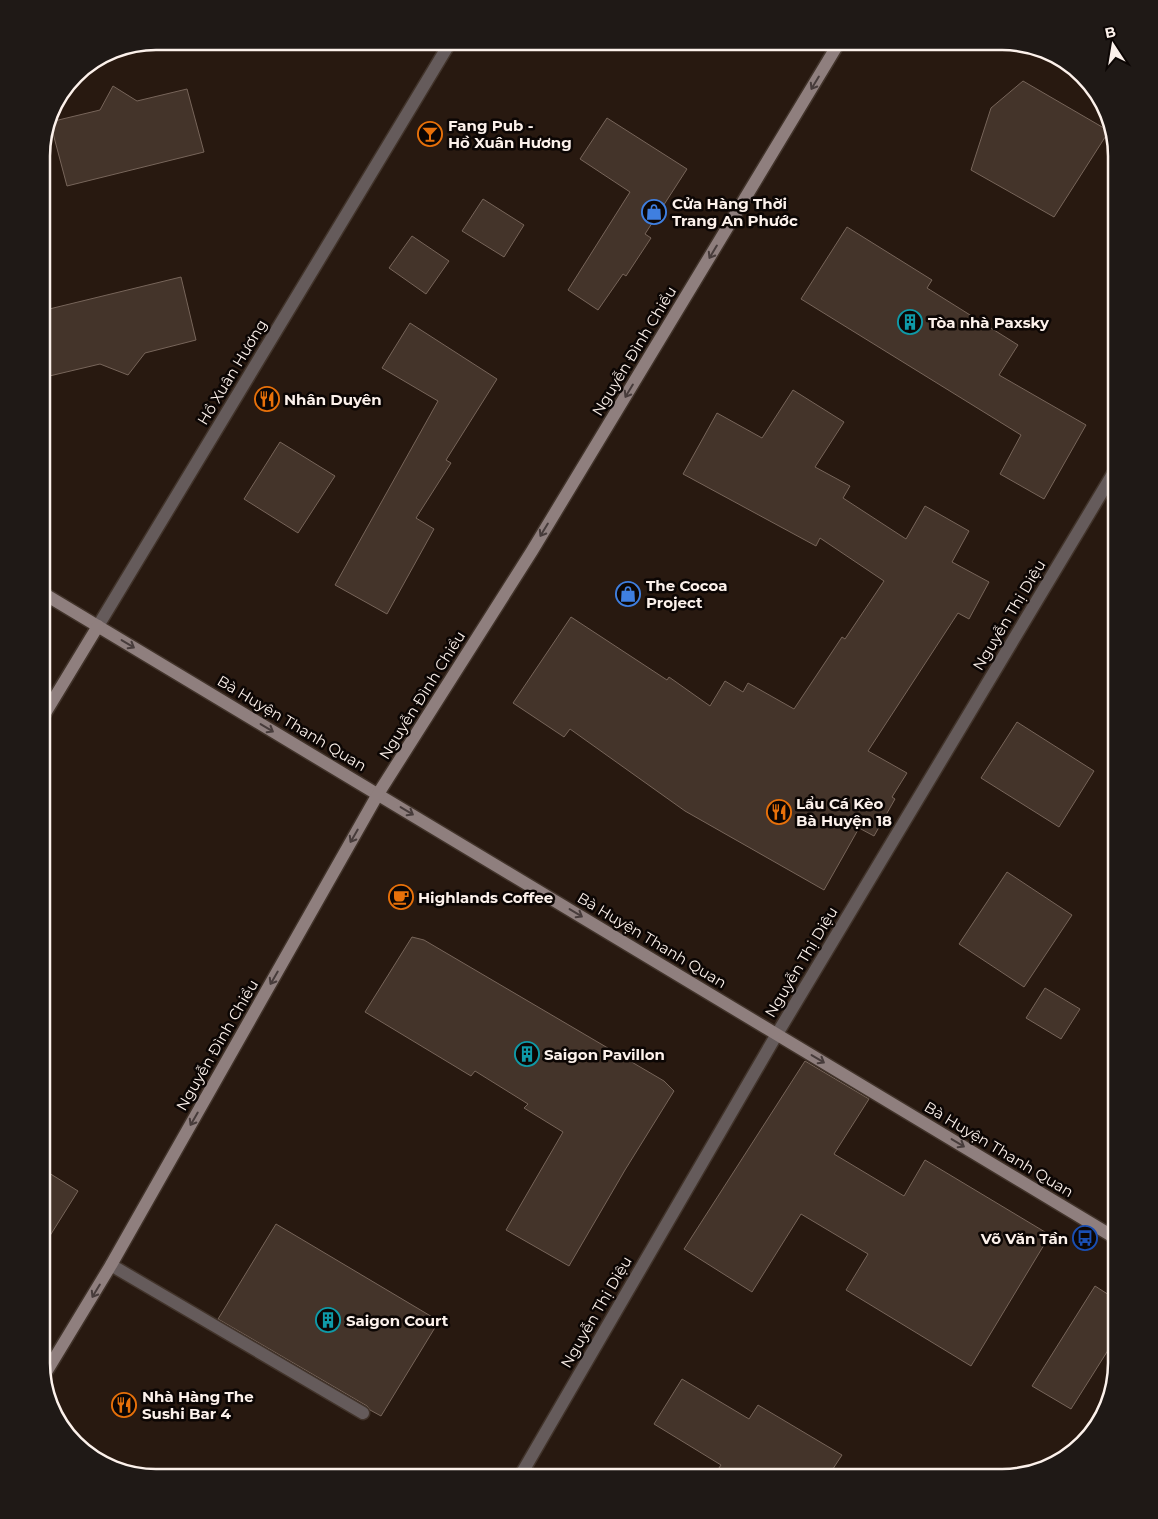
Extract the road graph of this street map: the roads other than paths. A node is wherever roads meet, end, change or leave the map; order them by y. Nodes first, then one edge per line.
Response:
1 (446, 50) edge
2 (835, 50) edge
3 (1108, 482) edge
4 (50, 597) edge
5 (98, 626) junction
6 (50, 705) edge
7 (378, 794) junction
8 (777, 1034) junction
9 (1108, 1234) edge
10 (111, 1265) junction
11 (50, 1365) edge
12 (363, 1414) dead end
13 (524, 1469) edge

1 - 5 street, Hồ Xuân Hương
2 -> 7 main road, Nguyễn Đình Chiểu
3 - 8 street, Nguyễn Thị Diệu
4 - 5 main road, Bà Huyện Thanh Quan
5 - 6 main road, Hồ Xuân Hương
5 -> 7 main road, Bà Huyện Thanh Quan
7 -> 8 main road, Bà Huyện Thanh Quan
7 -> 10 main road, Nguyễn Đình Chiểu
8 -> 9 main road, Bà Huyện Thanh Quan
8 - 13 street, Nguyễn Thị Diệu
10 -> 11 main road, Nguyễn Đình Chiểu
10 - 12 street

